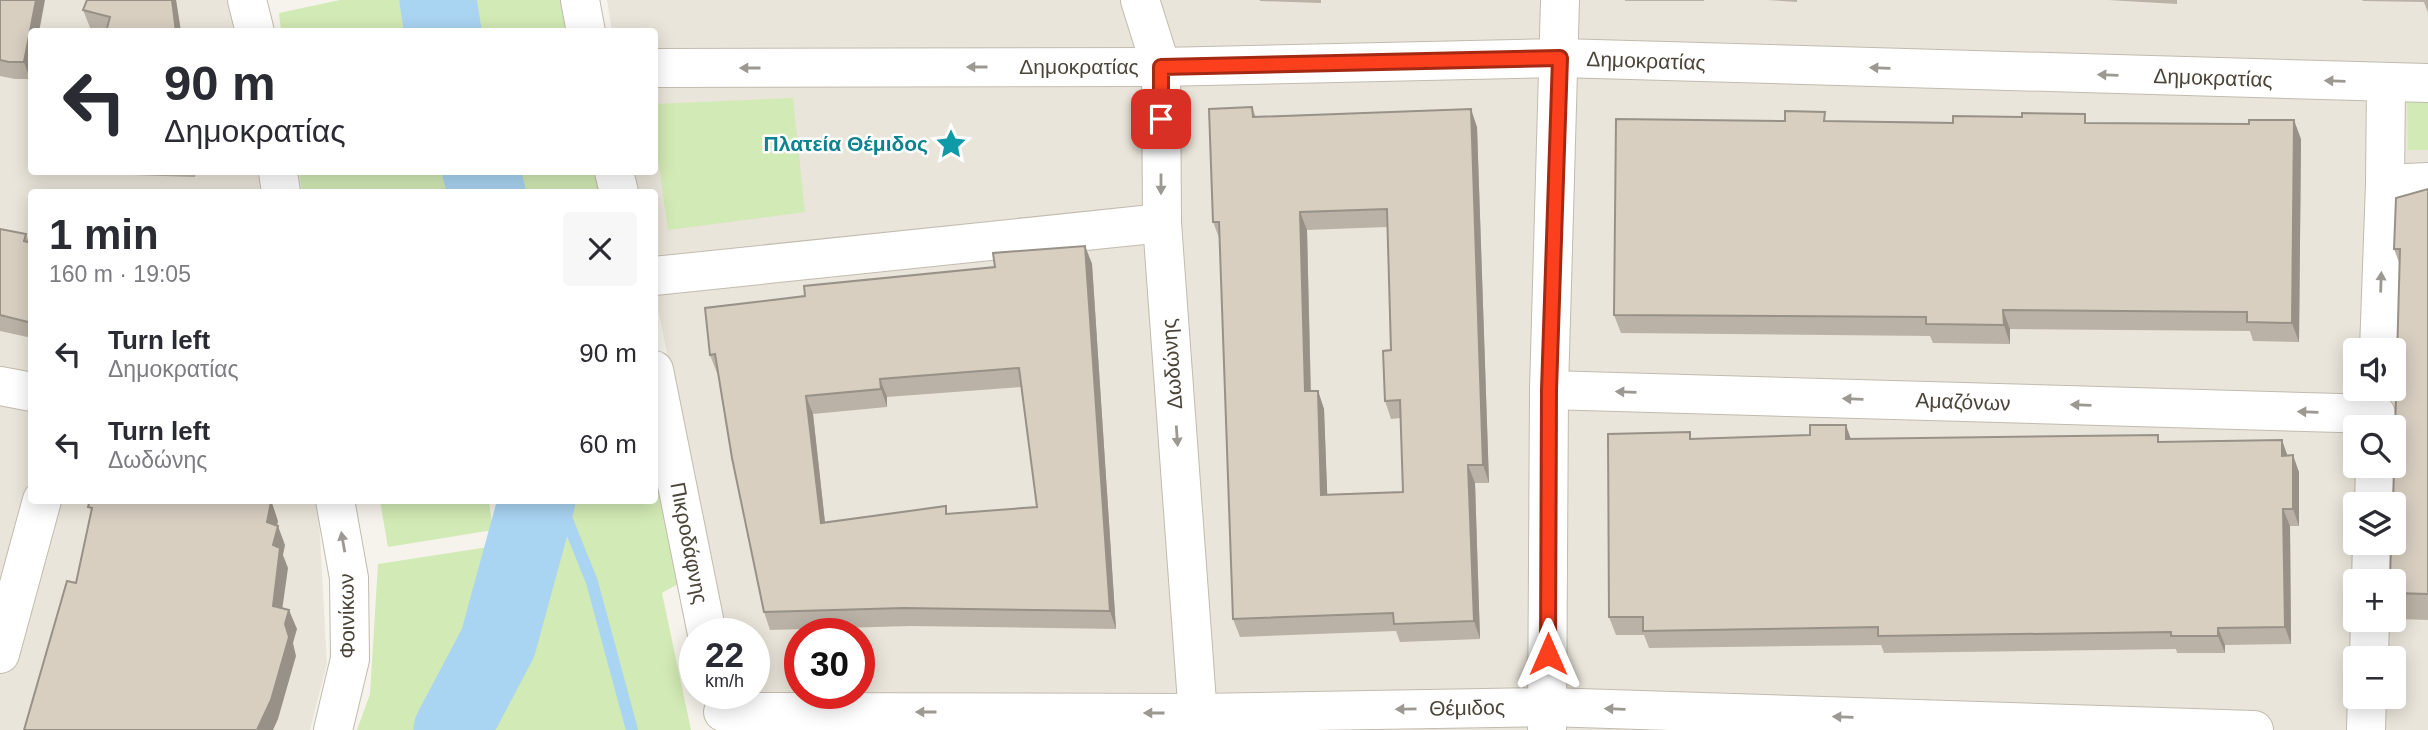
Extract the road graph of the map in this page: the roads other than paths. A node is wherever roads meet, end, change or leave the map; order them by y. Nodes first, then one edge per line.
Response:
1 (247, 0) edge
2 (580, 0) edge
3 (1140, 0) edge
4 (1560, 0) edge
5 (254, 28) edge
6 (585, 28) edge
7 (1560, 58) junction
8 (1161, 67) junction
9 (658, 68) edge
10 (2386, 83) junction
11 (2428, 83) edge
12 (2428, 182) edge
13 (2385, 184) junction
14 (1161, 223) junction
15 (658, 276) edge
16 (2379, 338) edge
17 (0, 386) edge
18 (658, 390) edge
19 (1549, 390) junction
20 (28, 391) edge
21 (2377, 410) edge
22 (41, 504) edge
23 (336, 504) edge
24 (704, 618) edge
25 (0, 654) edge
26 (2367, 709) edge
27 (723, 711) edge
28 (1547, 718) edge
29 (1198, 721) edge
30 (333, 730) edge
31 (2254, 730) edge
32 (2366, 730) edge

1 - 5 street
2 - 6 street
3 - 8 street, Δωδώνης
4 - 7 street
7 - 8 street, Δημοκρατίας
10 -> 7 street, Δημοκρατίας
7 - 19 street
8 -> 9 street, Δημοκρατίας
8 -> 14 street, Δωδώνης
10 - 11 street, Δημοκρατίας
10 - 13 street
12 - 13 street
16 -> 13 street
14 - 15 street
14 -> 29 street, Δωδώνης
17 - 20 street
18 - 24 street, Πικροδάφνης
21 -> 19 street, Αμαζόνων
19 - 28 street
22 - 25 street
30 -> 23 street, Φοινίκων
26 - 32 street
29 -> 27 street, Θέμιδος
28 -> 29 street, Θέμιδος
31 -> 28 street, Θέμιδος

